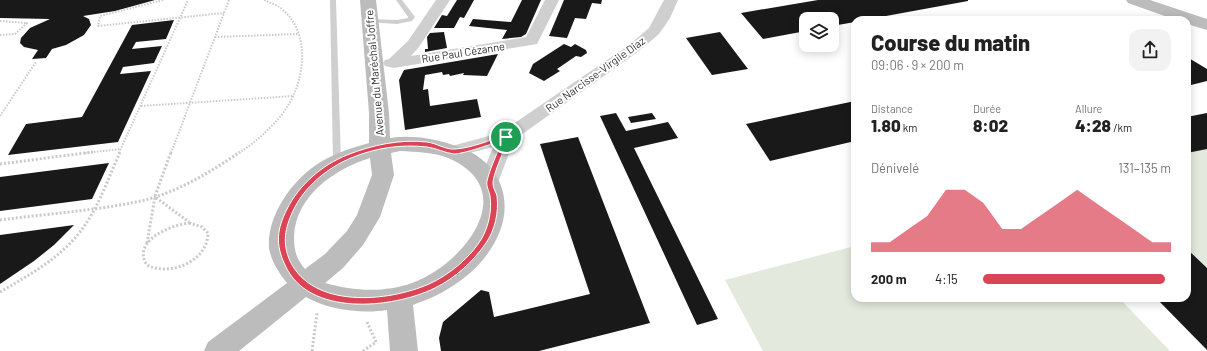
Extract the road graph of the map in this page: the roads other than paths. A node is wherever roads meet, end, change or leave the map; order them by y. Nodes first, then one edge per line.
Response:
1 (333, 0) edge
2 (368, 0) edge
3 (400, 0) edge
4 (442, 0) edge
5 (552, 0) edge
6 (671, 0) edge
7 (1134, 0) edge
8 (1178, 16) edge
9 (369, 20) junction
10 (1191, 21) edge
11 (1202, 25) edge
12 (394, 63) junction
13 (374, 66) junction
14 (506, 137) junction
15 (380, 147) junction
16 (454, 152) junction
17 (338, 162) junction
18 (489, 183) junction
19 (311, 288) junction
20 (399, 298) junction
21 (218, 351) edge
22 (404, 351) edge

1 - 17 lane
2 - 9 main road, Avenue du Maréchal Joffre
3 - 9 lane
4 - 12 street
5 - 12 street, Rue Paul Cézanne
6 - 14 street, Rue Narcisse-Virgile Diaz
7 - 8 main road
9 - 13 main road, Avenue du Maréchal Joffre
10 - 11 main road
12 - 13 street, Rue Paul Cézanne
13 - 15 main road, Avenue du Maréchal Joffre
14 - 16 street, Rue Narcisse-Virgile Diaz
14 - 18 street
15 - 16 main road
15 - 17 main road
15 - 19 main road, Avenue du Maréchal Joffre
16 - 18 main road
17 - 19 main road
18 - 20 main road
19 - 20 main road
19 - 21 main road, Avenue du Maréchal Joffre
20 - 22 main road

